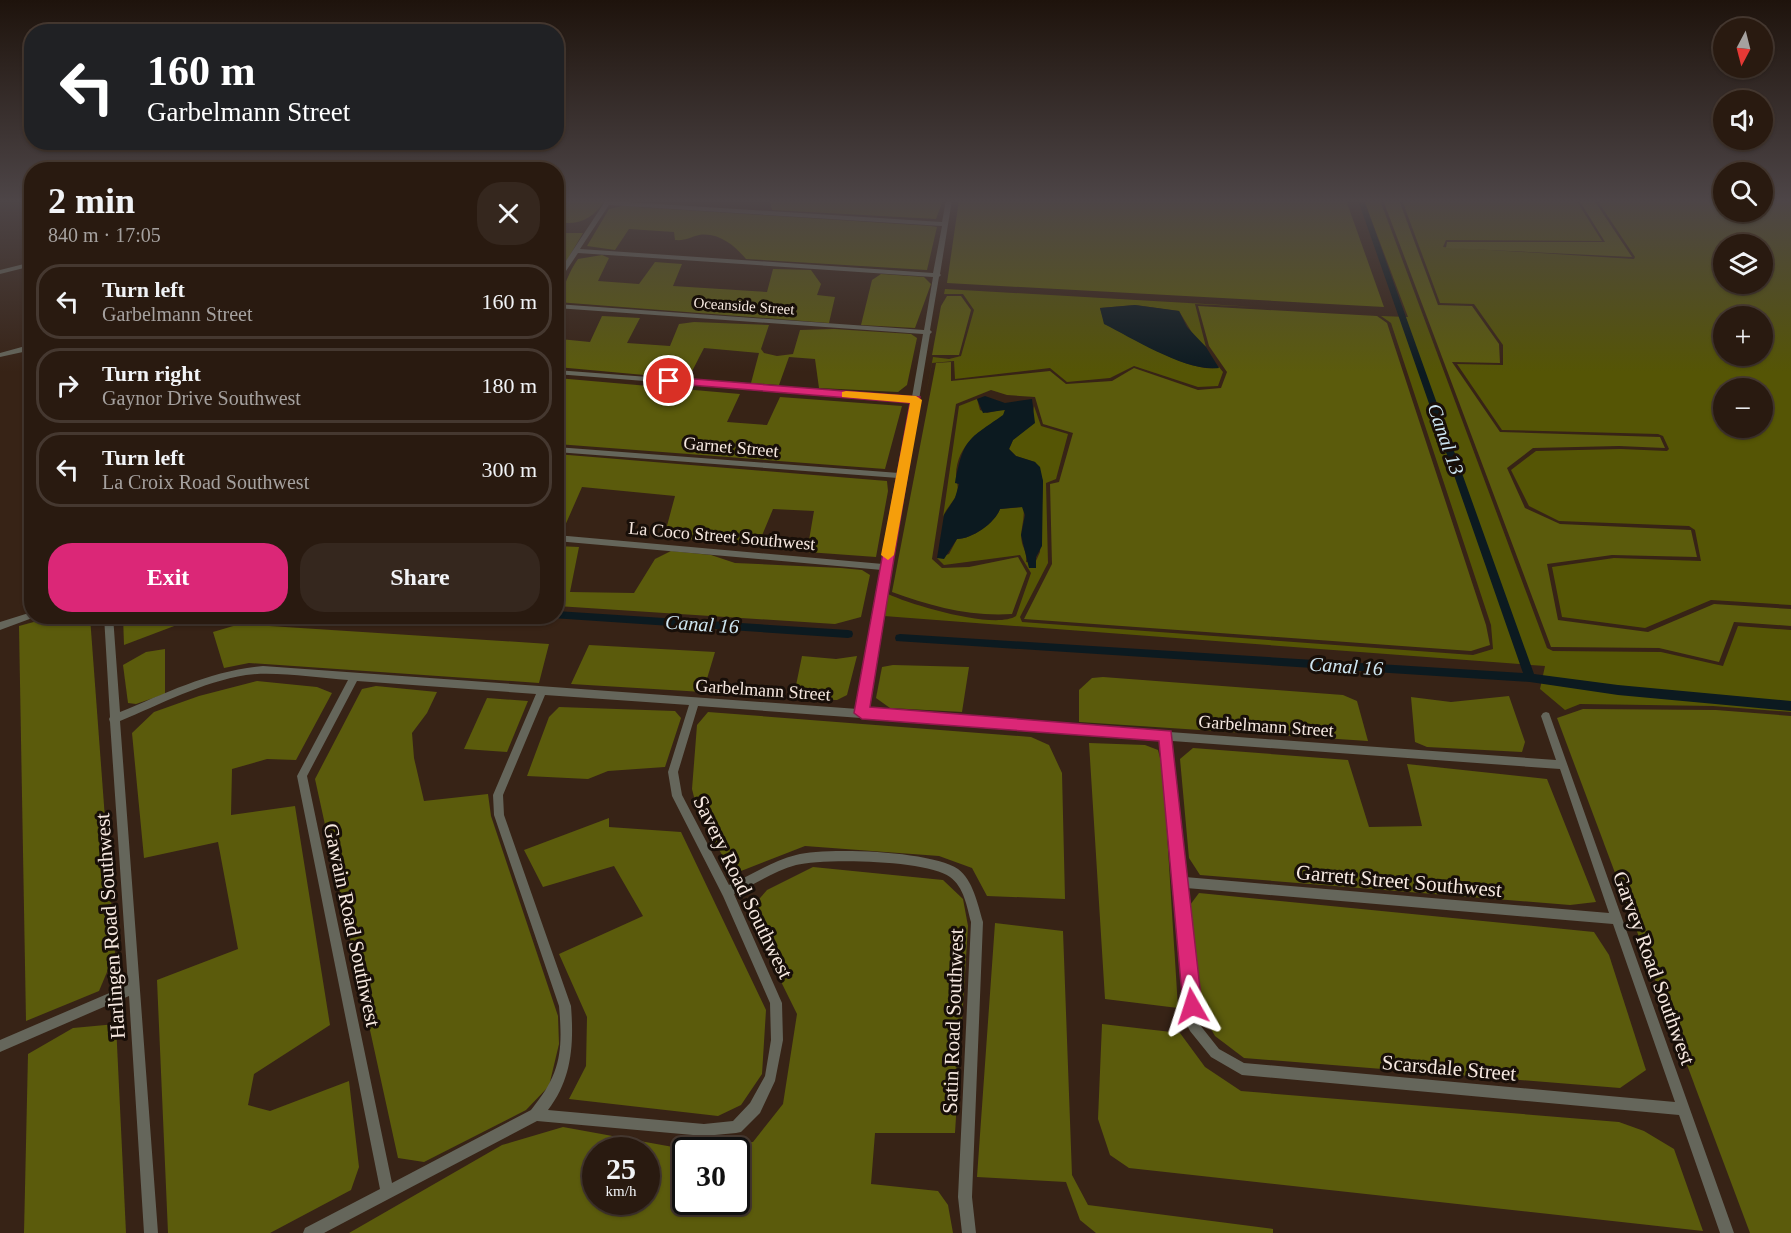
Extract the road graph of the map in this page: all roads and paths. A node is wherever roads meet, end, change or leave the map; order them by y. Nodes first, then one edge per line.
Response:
1 (675, 258) edge
2 (940, 258) edge
3 (24, 266) edge
4 (0, 272) edge
5 (938, 275) junction
6 (564, 307) edge
7 (929, 332) junction
8 (24, 349) edge
9 (0, 355) edge
10 (564, 373) edge
11 (916, 400) junction
12 (564, 450) edge
13 (903, 476) junction
14 (564, 539) edge
15 (886, 567) junction
16 (24, 618) edge
17 (108, 624) edge
18 (0, 626) edge
19 (354, 677) junction
20 (542, 691) junction
21 (694, 703) junction
22 (862, 713) junction
23 (1546, 716) dead end
24 (114, 718) junction
25 (1166, 735) junction
26 (1562, 765) junction
27 (1180, 882) junction
28 (727, 892) junction
29 (1615, 919) junction
30 (134, 988) junction
31 (0, 1046) edge
32 (1684, 1109) junction
33 (536, 1115) junction
34 (387, 1191) junction
35 (151, 1233) edge
36 (310, 1233) edge
37 (969, 1233) edge
38 (1727, 1233) edge

1 - 5 street
2 - 5 street
3 - 4 street
5 - 7 street
6 - 7 street, Oceanside Street
7 - 11 street
8 - 9 street
10 - 11 street
11 - 13 street
12 - 13 street, Garnet Street
13 - 15 street
14 - 15 street, La Coco Street Southwest
15 - 22 street
16 - 18 street
17 - 24 street, Harlingen Road Southwest
19 - 20 street, Garbelmann Street
19 - 24 street, Garbelmann Street
19 - 34 street, Gawain Road Southwest
20 - 21 street, Garbelmann Street
20 - 33 street
21 - 22 street, Garbelmann Street
21 - 28 street, Savery Road Southwest
22 - 25 street, Garbelmann Street
23 - 26 street, Garvey Road Southwest
24 - 30 street, Harlingen Road Southwest
25 - 26 street, Garbelmann Street
25 - 27 street
26 - 29 street, Garvey Road Southwest
27 - 29 street, Garrett Street Southwest
27 - 32 street, Scarsdale Street
28 - 33 street, Savery Road Southwest
28 - 37 street, Satin Road Southwest
29 - 32 street, Garvey Road Southwest
30 - 31 street
30 - 35 street, Harlingen Road Southwest
32 - 38 street, Garvey Road Southwest
33 - 34 street
34 - 36 street

